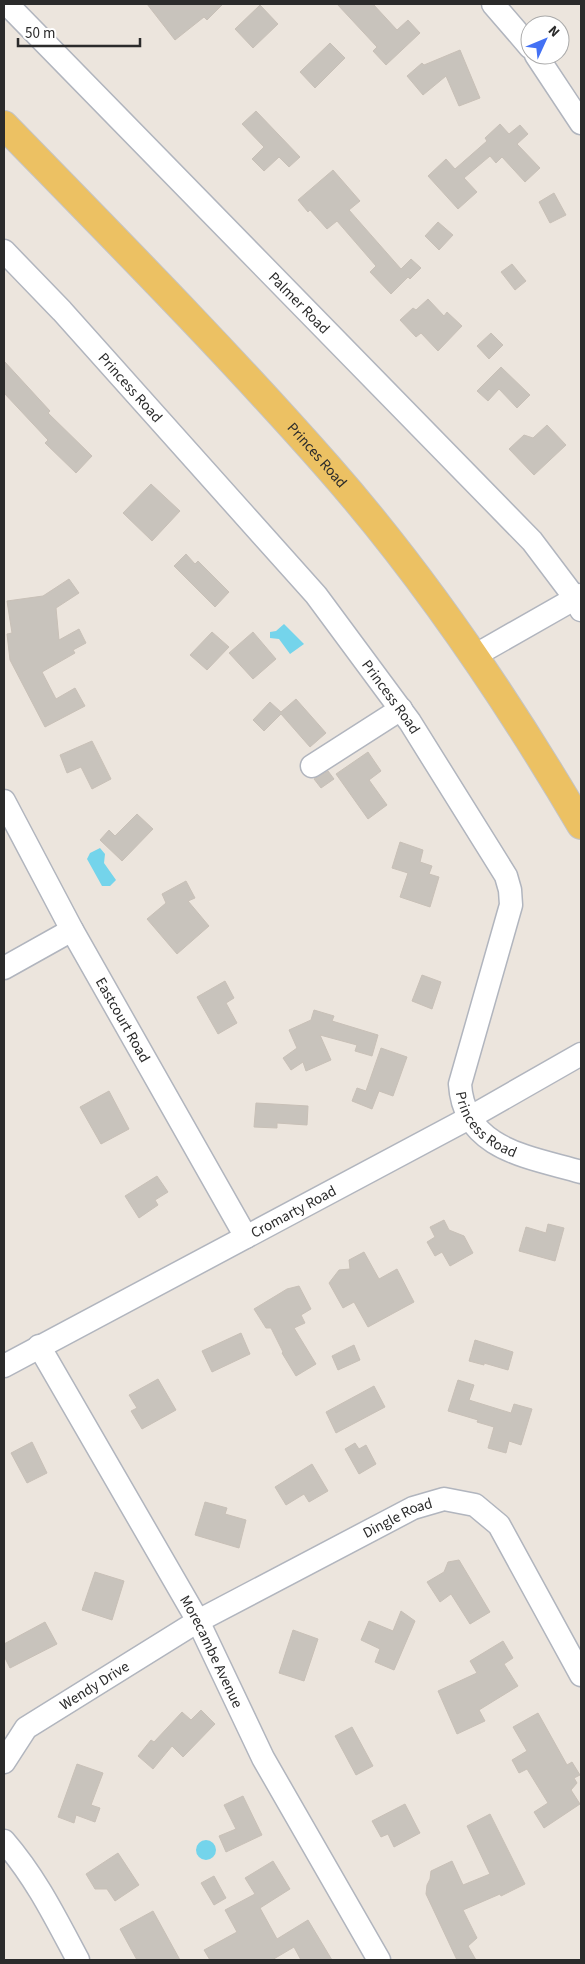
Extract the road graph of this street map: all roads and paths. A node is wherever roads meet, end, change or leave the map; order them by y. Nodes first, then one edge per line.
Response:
1 (7, 4) edge
2 (493, 4) edge
3 (520, 35) edge
4 (543, 65) edge
5 (581, 123) edge
6 (4, 124) edge
7 (4, 251) edge
8 (579, 601) edge
9 (474, 656) junction
10 (401, 709) junction
11 (312, 766) dead end
12 (4, 801) edge
13 (581, 825) edge
14 (72, 930) junction
15 (4, 968) edge
16 (581, 1054) edge
17 (470, 1118) junction
18 (581, 1172) edge
19 (246, 1236) junction
20 (39, 1346) junction
21 (4, 1366) edge
22 (198, 1621) junction
23 (581, 1675) edge
24 (4, 1762) edge
25 (4, 1841) edge
26 (78, 1960) edge
27 (378, 1960) edge

1 - 8 street, Palmer Road
2 - 3 street
4 - 5 street
6 - 9 main road, Princes Road
7 - 10 street, Princess Road
8 - 9 street
9 - 13 main road, Princes Road
10 - 11 street
10 - 17 street, Princess Road
12 - 14 street, Eastcourt Road
14 - 15 street
14 - 19 street, Eastcourt Road
16 - 17 street, Cromarty Road
17 - 18 street, Princess Road
17 - 19 street, Cromarty Road
19 - 20 street, Cromarty Road
20 - 21 street, Cromarty Road
20 - 22 street, Morecambe Avenue
22 - 23 street, Dingle Road
22 - 24 street, Wendy Drive
22 - 27 street, Morecambe Avenue
25 - 26 street

